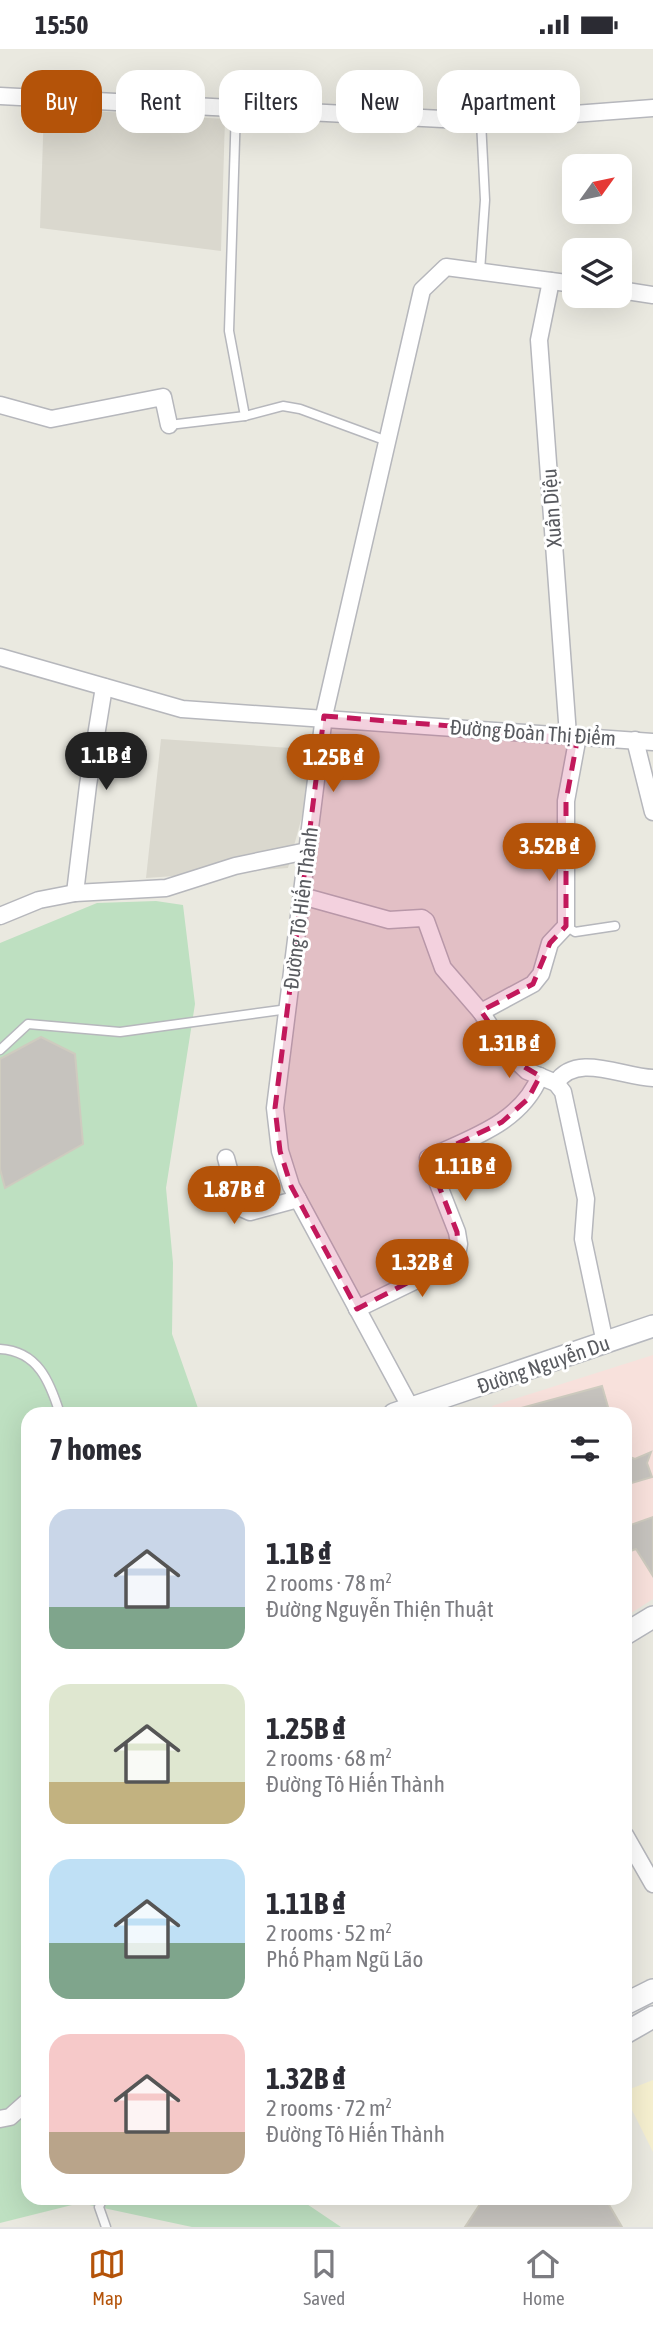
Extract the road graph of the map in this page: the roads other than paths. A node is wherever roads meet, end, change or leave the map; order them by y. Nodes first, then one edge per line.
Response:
1 (0, 96) edge
2 (219, 107) edge
3 (653, 108) edge
4 (322, 113) edge
5 (580, 114) edge
6 (437, 119) edge
7 (235, 133) edge
8 (482, 133) edge
9 (480, 271) junction
10 (551, 281) junction
11 (562, 282) edge
12 (632, 292) edge
13 (653, 295) edge
14 (0, 405) edge
15 (245, 416) junction
16 (169, 425) joint
17 (387, 442) junction
18 (0, 657) edge
19 (104, 687) junction
20 (324, 716) junction
21 (573, 736) junction
22 (635, 740) junction
23 (653, 742) edge
24 (653, 812) edge
25 (307, 851) junction
26 (75, 893) junction
27 (302, 896) junction
28 (0, 916) edge
29 (566, 926) junction
30 (615, 926) dead end
31 (288, 1009) junction
32 (481, 1012) junction
33 (0, 1050) edge
34 (540, 1076) junction
35 (653, 1078) edge
36 (556, 1083) junction
37 (226, 1158) dead end
38 (298, 1199) junction
39 (357, 1309) junction
40 (653, 1327) edge
41 (605, 1343) junction
42 (0, 1349) edge
43 (58, 1407) edge
44 (404, 1407) edge
45 (420, 1407) edge
46 (653, 1617) edge
47 (632, 1630) edge
48 (632, 1847) edge
49 (653, 1884) edge
50 (653, 1990) edge
51 (632, 2000) edge
52 (653, 2017) edge
53 (632, 2029) edge
54 (21, 2107) edge
55 (0, 2119) edge
56 (100, 2205) edge
57 (106, 2227) edge

1 - 2 street
3 - 5 street
4 - 6 street
7 - 15 lane
8 - 9 lane
9 - 10 street, Đường Tô Hiến Thành
9 - 17 street, Đường Tô Hiến Thành
10 - 11 street, Đường Tô Hiến Thành
10 - 21 street, Xuân Diệu
12 - 13 street
14 - 16 street
15 - 16 lane
15 - 17 lane
17 - 20 street, Đường Tô Hiến Thành
18 - 19 street, Đường Đoàn Thị Điểm
19 - 20 street, Đường Đoàn Thị Điểm
19 - 26 street
20 - 21 street, Đường Đoàn Thị Điểm
20 - 25 street, Đường Tô Hiến Thành
21 - 22 street, Đường Đoàn Thị Điểm
21 - 29 street, Xuân Diệu
22 - 23 street, Đường Đoàn Thị Điểm
22 - 24 street
25 - 26 street
25 - 27 street, Đường Tô Hiến Thành
26 - 28 street
27 - 31 street, Đường Tô Hiến Thành
27 - 32 street
29 - 30 lane
29 - 32 street
31 - 33 lane
31 - 38 street, Đường Tô Hiến Thành
32 - 34 street
34 - 36 street
34 - 39 street
35 - 36 street
36 - 41 street
37 - 38 street
38 - 39 street, Đường Tô Hiến Thành
39 - 44 street, Đường Tô Hiến Thành
40 - 41 street, Đường Nguyễn Du
41 - 45 street, Đường Nguyễn Du
42 - 43 lane
46 - 47 street
48 - 49 street
50 - 51 street
52 - 53 street
54 - 55 street
56 - 57 lane

